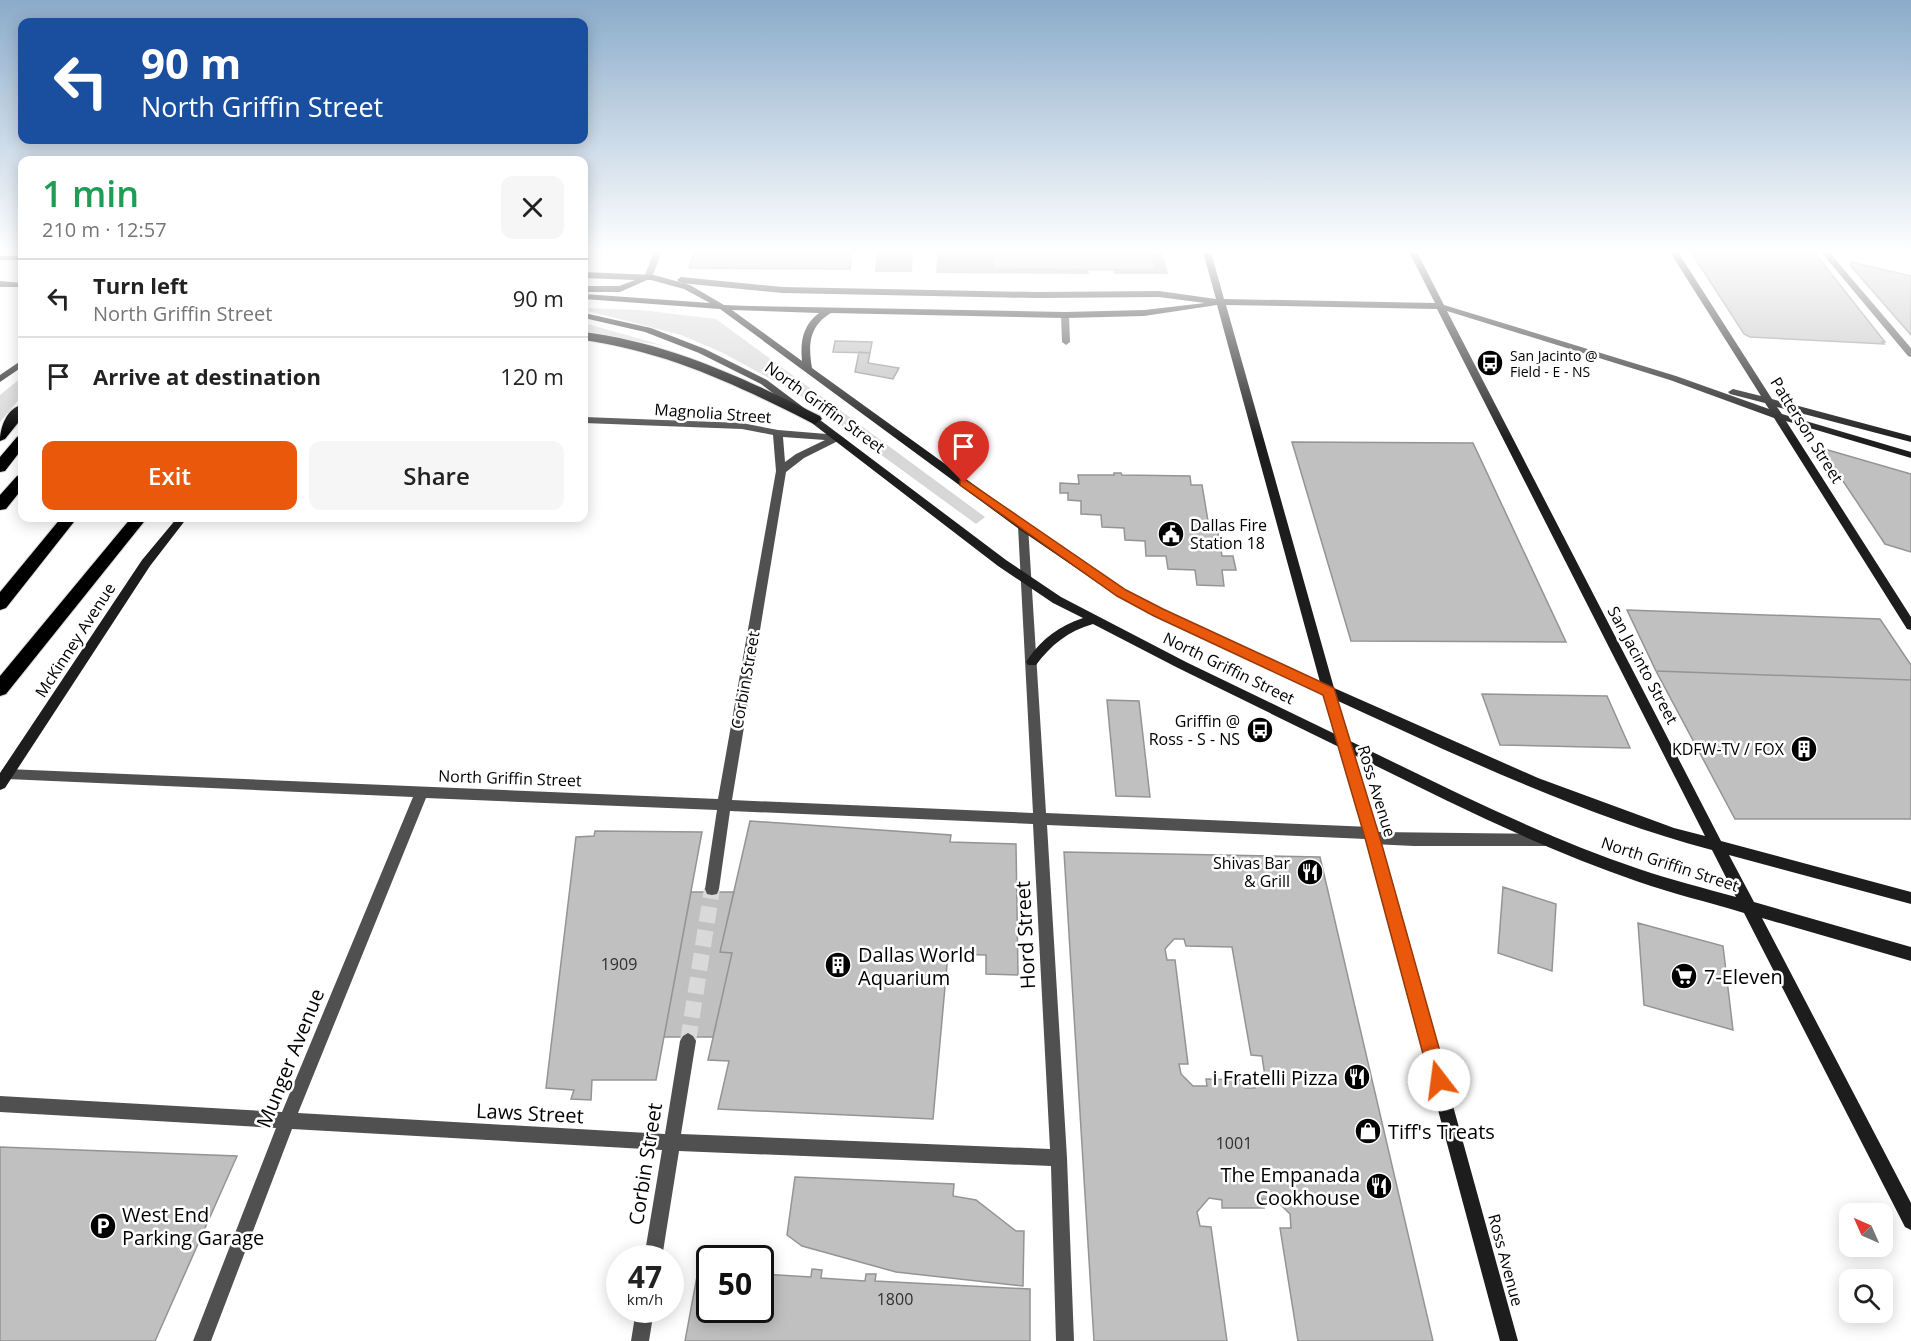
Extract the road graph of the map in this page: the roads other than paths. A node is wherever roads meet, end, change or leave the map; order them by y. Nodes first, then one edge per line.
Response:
1 (732, 315) edge
2 (820, 315) edge
3 (1045, 315) edge
4 (1065, 315) junction
5 (1098, 315) edge
6 (1224, 315) edge
7 (1442, 315) edge
8 (1466, 315) edge
9 (1714, 315) edge
10 (1878, 315) edge
11 (588, 317) edge
12 (588, 337) edge
13 (1066, 342) dead end
14 (1911, 354) edge
15 (18, 366) edge
16 (808, 371) junction
17 (1673, 378) junction
18 (0, 379) edge
19 (1769, 400) junction
20 (18, 414) edge
21 (1779, 416) junction
22 (815, 419) junction
23 (588, 420) edge
24 (778, 432) junction
25 (0, 436) edge
26 (840, 438) junction
27 (1911, 439) edge
28 (18, 445) edge
29 (1911, 456) edge
30 (0, 467) edge
31 (781, 471) junction
32 (18, 485) edge
33 (0, 505) edge
34 (66, 522) edge
35 (136, 522) edge
36 (179, 522) edge
37 (1023, 526) junction
38 (1026, 580) junction
39 (0, 604) edge
40 (1092, 620) junction
41 (1911, 626) edge
42 (1032, 662) junction
43 (0, 689) edge
44 (1329, 692) junction
45 (1343, 743) junction
46 (4, 779) edge
47 (422, 792) junction
48 (724, 805) junction
49 (1041, 819) junction
50 (1372, 835) junction
51 (1547, 840) junction
52 (1720, 847) junction
53 (712, 889) tunnel mouth
54 (1911, 898) edge
55 (1751, 908) junction
56 (1911, 954) edge
57 (688, 1041) tunnel mouth
58 (0, 1104) edge
59 (286, 1122) junction
60 (671, 1142) junction
61 (1059, 1158) junction
62 (1911, 1221) edge
63 (655, 1245) edge
64 (643, 1323) edge
65 (202, 1341) edge
66 (640, 1341) edge
67 (1065, 1341) edge
68 (1509, 1341) edge

1 - 16 main road, North Griffin Street
2 - 16 main road
3 - 4 main road
4 - 5 main road
4 - 13 street
6 - 44 main road, Ross Avenue
7 - 52 main road, San Jacinto Street
8 - 17 main road
9 - 19 main road, Patterson Street
10 - 14 street
11 - 22 main road, North Griffin Street
12 - 22 highway
15 - 18 main road
16 - 37 main road, North Griffin Street
17 - 19 main road
17 - 21 main road
19 - 21 main road, Patterson Street
19 - 27 main road
20 - 25 highway
21 - 29 main road
21 - 41 main road, Patterson Street
22 - 26 main road, North Griffin Street
23 - 24 street, Magnolia Street
24 - 26 street, Magnolia Street
24 - 31 street, Corbin Street
26 - 31 street
26 - 38 main road, North Griffin Street
28 - 30 highway
31 - 48 street, Corbin Street
32 - 33 highway
34 - 39 highway
35 - 43 highway
36 - 46 main road, McKinney Avenue
37 - 38 street, Hord Street
37 - 44 main road, North Griffin Street
38 - 40 main road, North Griffin Street
38 - 42 street, Hord Street
40 - 42 main road
40 - 45 main road, North Griffin Street
42 - 49 street, Hord Street
44 - 45 main road, Ross Avenue
44 - 52 main road, North Griffin Street
45 - 50 main road, Ross Avenue
45 - 51 main road, North Griffin Street
46 - 47 street, North Griffin Street
47 - 48 street, North Griffin Street
47 - 59 street, Munger Avenue
48 - 49 street, North Griffin Street
48 - 53 street, Corbin Street
49 - 50 street, North Griffin Street
49 - 61 street, Hord Street
50 - 51 street, North Griffin Street
50 - 68 main road, Ross Avenue
51 - 55 main road, North Griffin Street
52 - 54 main road, North Griffin Street
52 - 55 main road, San Jacinto Street
55 - 56 main road, North Griffin Street
55 - 62 main road, San Jacinto Street
57 - 60 street, Corbin Street
58 - 59 street, Laws Street
59 - 60 street, Laws Street
59 - 65 street, Munger Avenue
60 - 61 street, Laws Street
60 - 63 street, Corbin Street
61 - 67 street, Hord Street
64 - 66 street

